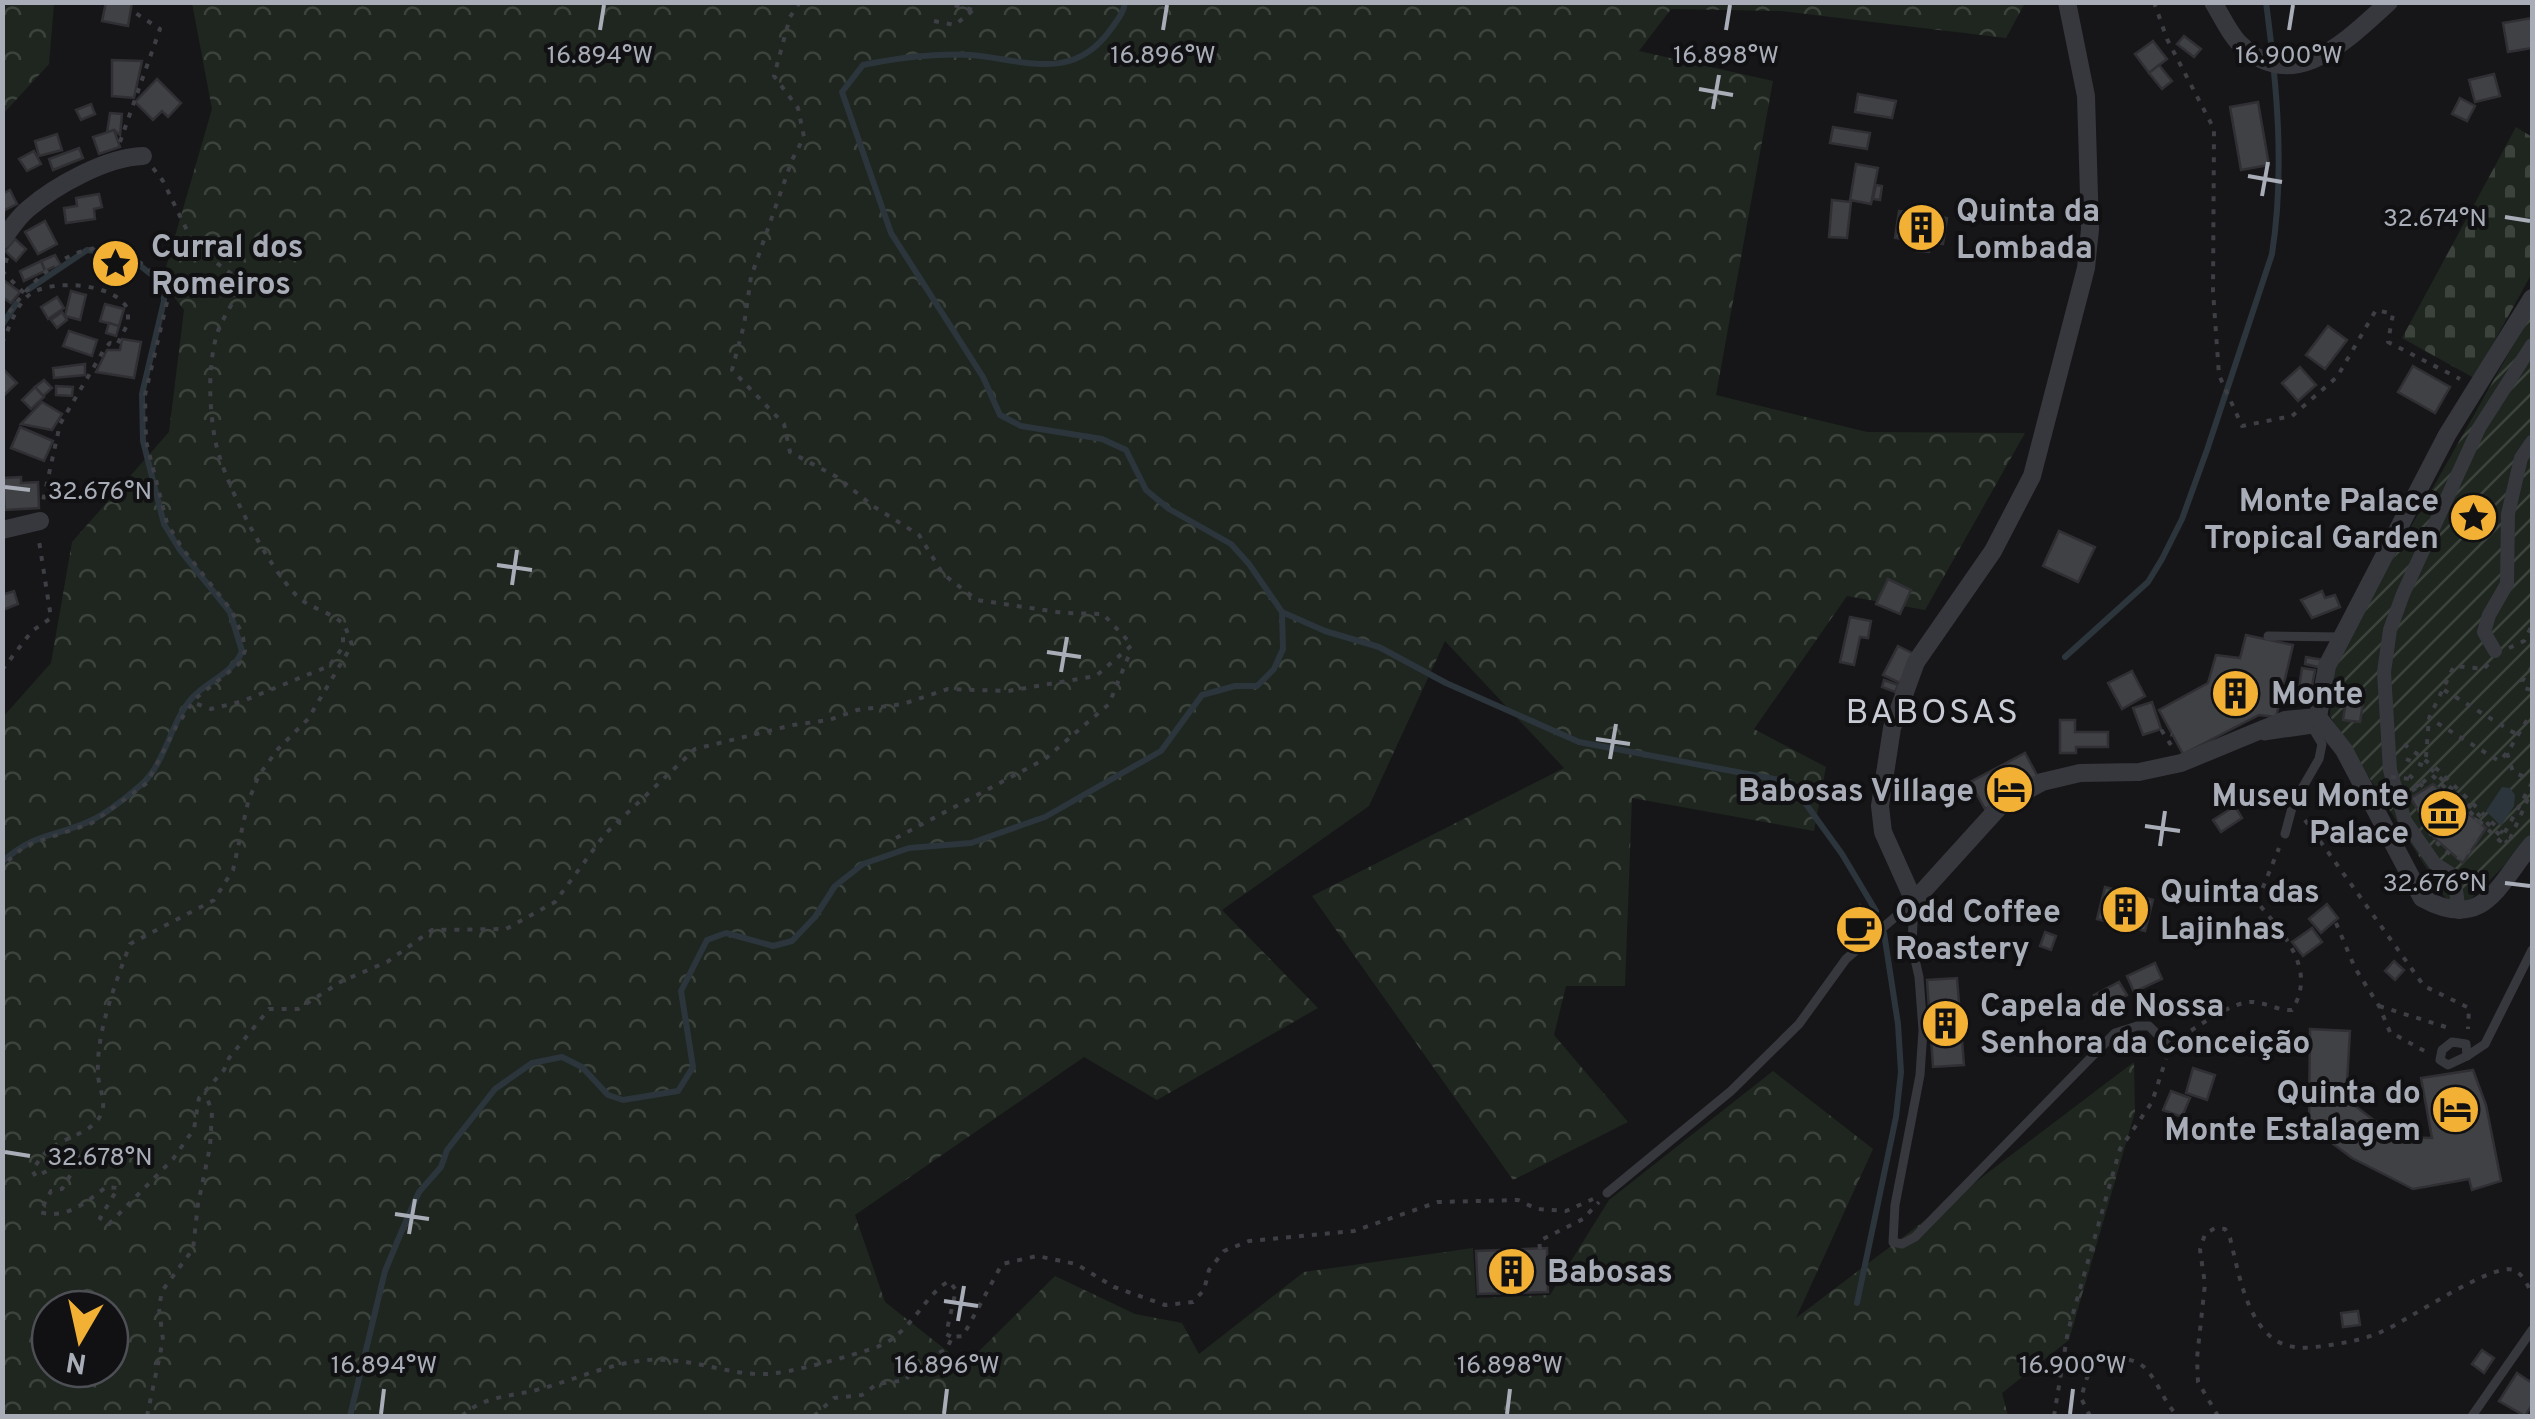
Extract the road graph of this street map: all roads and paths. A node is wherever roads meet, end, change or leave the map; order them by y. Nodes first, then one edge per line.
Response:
1 (800, 2) edge
2 (942, 2) edge
3 (977, 2) edge
4 (2067, 2) edge
5 (2154, 2) edge
6 (2213, 2) edge
7 (2389, 2) edge
8 (973, 10) junction
9 (134, 12) dead end
10 (934, 21) dead end
11 (138, 156) junction
12 (2, 240) edge
13 (2, 255) edge
14 (25, 294) junction
15 (2532, 298) edge
16 (2, 322) edge
17 (2, 343) edge
18 (2532, 345) edge
19 (2477, 388) junction
20 (2532, 442) edge
21 (40, 521) junction
22 (2, 530) edge
23 (343, 624) junction
24 (2532, 626) edge
25 (2268, 636) dead end
26 (2342, 637) junction
27 (2532, 637) edge
28 (2524, 640) junction
29 (1132, 646) junction
30 (2498, 652) junction
31 (2532, 667) edge
32 (2, 670) edge
33 (2444, 690) junction
34 (2532, 690) edge
35 (197, 704) dead end
36 (2532, 714) edge
37 (2318, 717) junction
38 (2428, 718) junction
39 (2388, 733) junction
40 (2516, 734) junction
41 (2172, 735) dead end
42 (2236, 742) junction
43 (2174, 749) dead end
44 (2388, 753) junction
45 (2508, 754) junction
46 (2424, 758) junction
47 (2392, 777) junction
48 (2532, 784) edge
49 (2424, 794) junction
50 (2293, 804) junction
51 (2285, 834) joint
52 (2425, 834) dead end
53 (2503, 835) junction
54 (896, 838) dead end
55 (2532, 844) edge
56 (2, 866) edge
57 (1914, 900) junction
58 (2459, 912) junction
59 (2336, 923) dead end
60 (2532, 950) edge
61 (2379, 1006) junction
62 (2450, 1028) dead end
63 (2468, 1034) dead end
64 (2167, 1044) junction
65 (2467, 1056) junction
66 (2440, 1060) junction
67 (205, 1092) junction
68 (1607, 1193) junction
69 (1540, 1248) dead end
70 (2532, 1294) edge
71 (2532, 1330) edge
72 (952, 1337) junction
73 (147, 1416) edge
74 (462, 1416) edge
75 (814, 1416) edge
76 (2054, 1416) edge
77 (2090, 1416) edge
78 (2178, 1416) edge
79 (2218, 1416) edge
80 (2472, 1416) edge

1 - 29 path
2 - 8 path
3 - 8 path
4 - 57 street
5 - 19 path
6 - 7 street
8 - 10 path
9 - 11 path
11 - 12 street
11 - 23 path
13 - 14 path
14 - 16 path
14 - 17 path
14 - 21 path
14 - 56 path
15 - 19 street
18 - 39 street
19 - 26 street
20 - 30 street
21 - 22 street
21 - 32 path
23 - 35 path
23 - 67 path
24 - 28 path
25 - 26 lane
26 - 37 street
27 - 28 path
28 - 30 path
29 - 54 path
29 - 67 path
30 - 33 path
31 - 34 path
33 - 38 path
33 - 40 path
36 - 40 path
37 - 42 street
37 - 58 street
38 - 45 path
38 - 46 path
39 - 44 street
39 - 46 path
40 - 45 path
41 - 43 path
42 - 50 lane
42 - 57 street
44 - 47 street
44 - 53 path
45 - 48 path
46 - 53 path
47 - 49 path, bridge
47 - 58 street
48 - 53 path
48 - 53 path
49 - 49 path
50 - 51 lane
50 - 63 path
51 - 64 path
52 - 53 path
55 - 58 street
57 - 64 lane
57 - 68 lane
59 - 61 path
60 - 65 lane
61 - 62 path
61 - 66 path
64 - 76 path
65 - 66 lane
65 - 66 lane
67 - 73 path
68 - 69 path
68 - 72 path
70 - 79 path
71 - 80 lane
72 - 74 path
72 - 75 path
77 - 78 path

